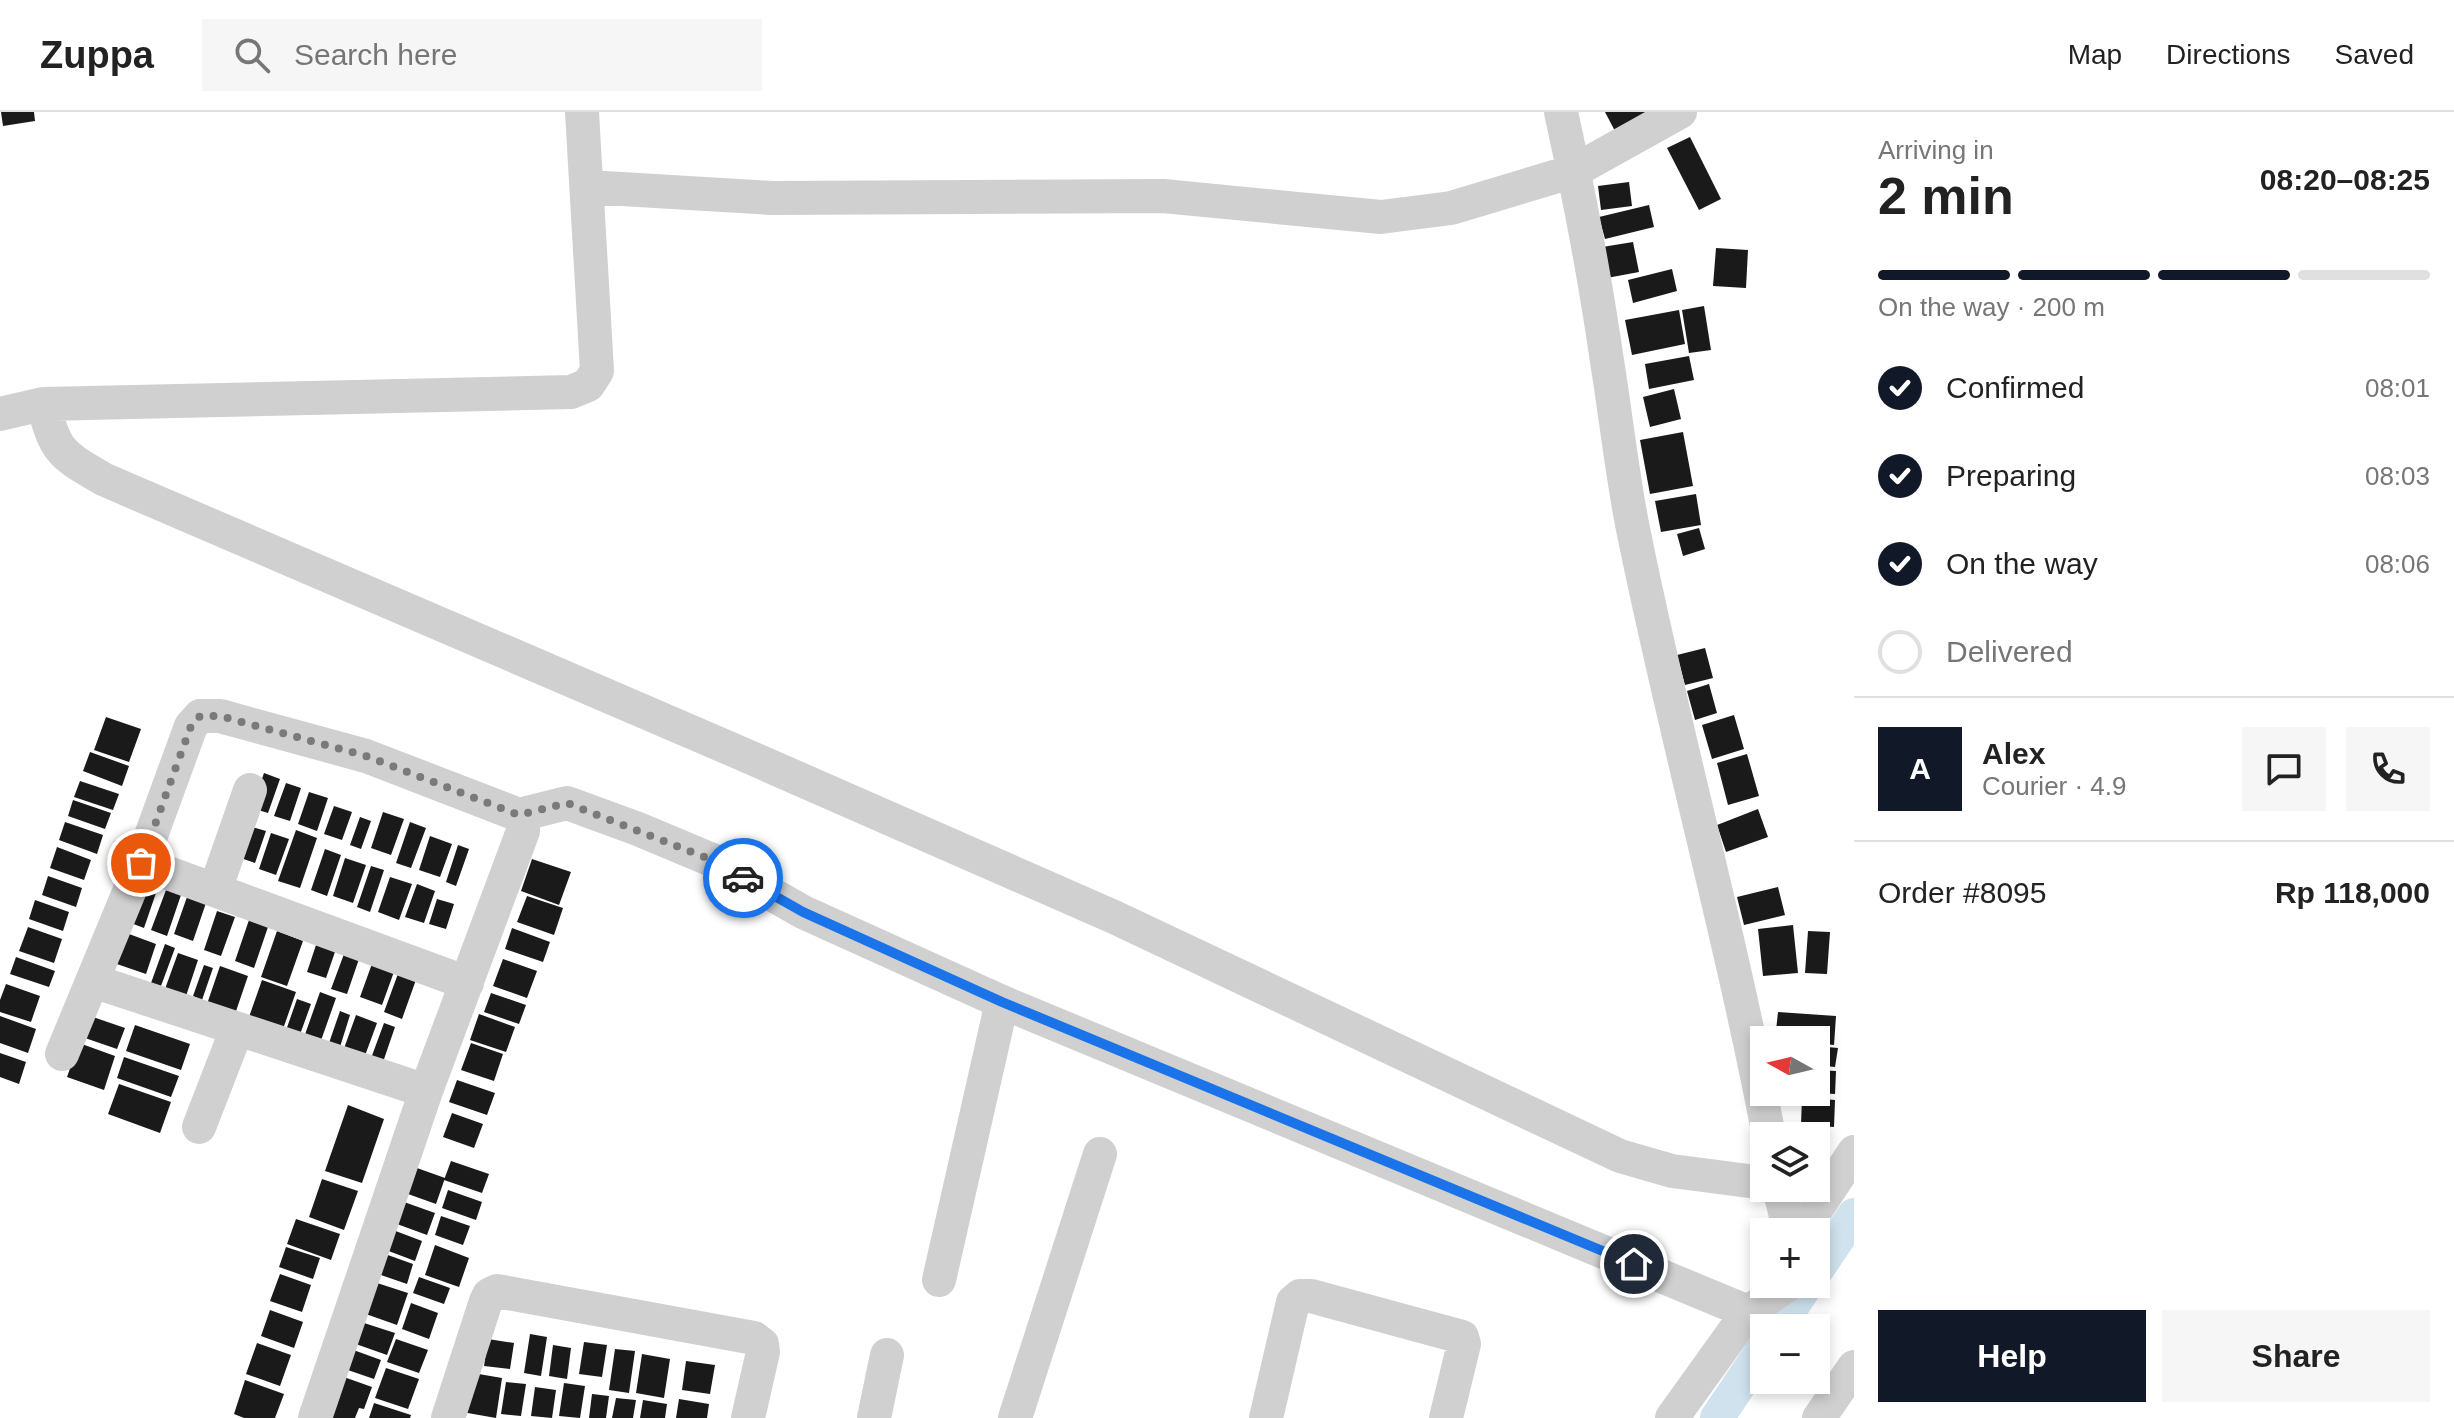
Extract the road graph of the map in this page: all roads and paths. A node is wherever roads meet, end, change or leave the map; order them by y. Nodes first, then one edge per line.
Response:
1 (582, 112) edge
2 (1561, 112) edge
3 (1680, 112) edge
4 (1574, 171) junction
5 (588, 187) junction
6 (43, 404) junction
7 (2, 410) edge
8 (250, 790) dead end
9 (519, 815) junction
10 (141, 863) junction
11 (215, 890) junction
12 (93, 981) junction
13 (467, 983) junction
14 (1002, 1002) junction
15 (237, 1029) junction
16 (62, 1054) dead end
17 (426, 1091) junction
18 (1766, 1122) edge
19 (199, 1127) dead end
20 (1854, 1152) edge
21 (1100, 1154) dead end
22 (1750, 1181) edge
23 (1811, 1218) edge
24 (939, 1280) dead end
25 (1768, 1298) edge
26 (1748, 1312) junction
27 (887, 1355) dead end
28 (1854, 1367) edge
29 (315, 1418) edge
30 (448, 1418) edge
31 (748, 1418) edge
32 (874, 1418) edge
33 (1015, 1418) edge
34 (1266, 1418) edge
35 (1446, 1418) edge
36 (1672, 1418) edge
37 (1819, 1418) edge

1 - 5 street
2 - 4 street
3 - 4 street
4 - 5 street
4 - 18 street
5 - 6 street
6 - 7 street
6 - 22 street
8 - 11 street
9 - 10 street
9 - 13 street
9 - 14 street
10 - 11 street
10 - 12 street
11 - 13 street
12 - 15 street
12 - 16 street
13 - 17 street
14 - 24 street
14 - 26 street
15 - 17 street
15 - 19 street
17 - 29 street
20 - 23 street
21 - 33 street
25 - 26 street
26 - 36 street
27 - 32 street
28 - 37 street
30 - 31 street
34 - 35 street

